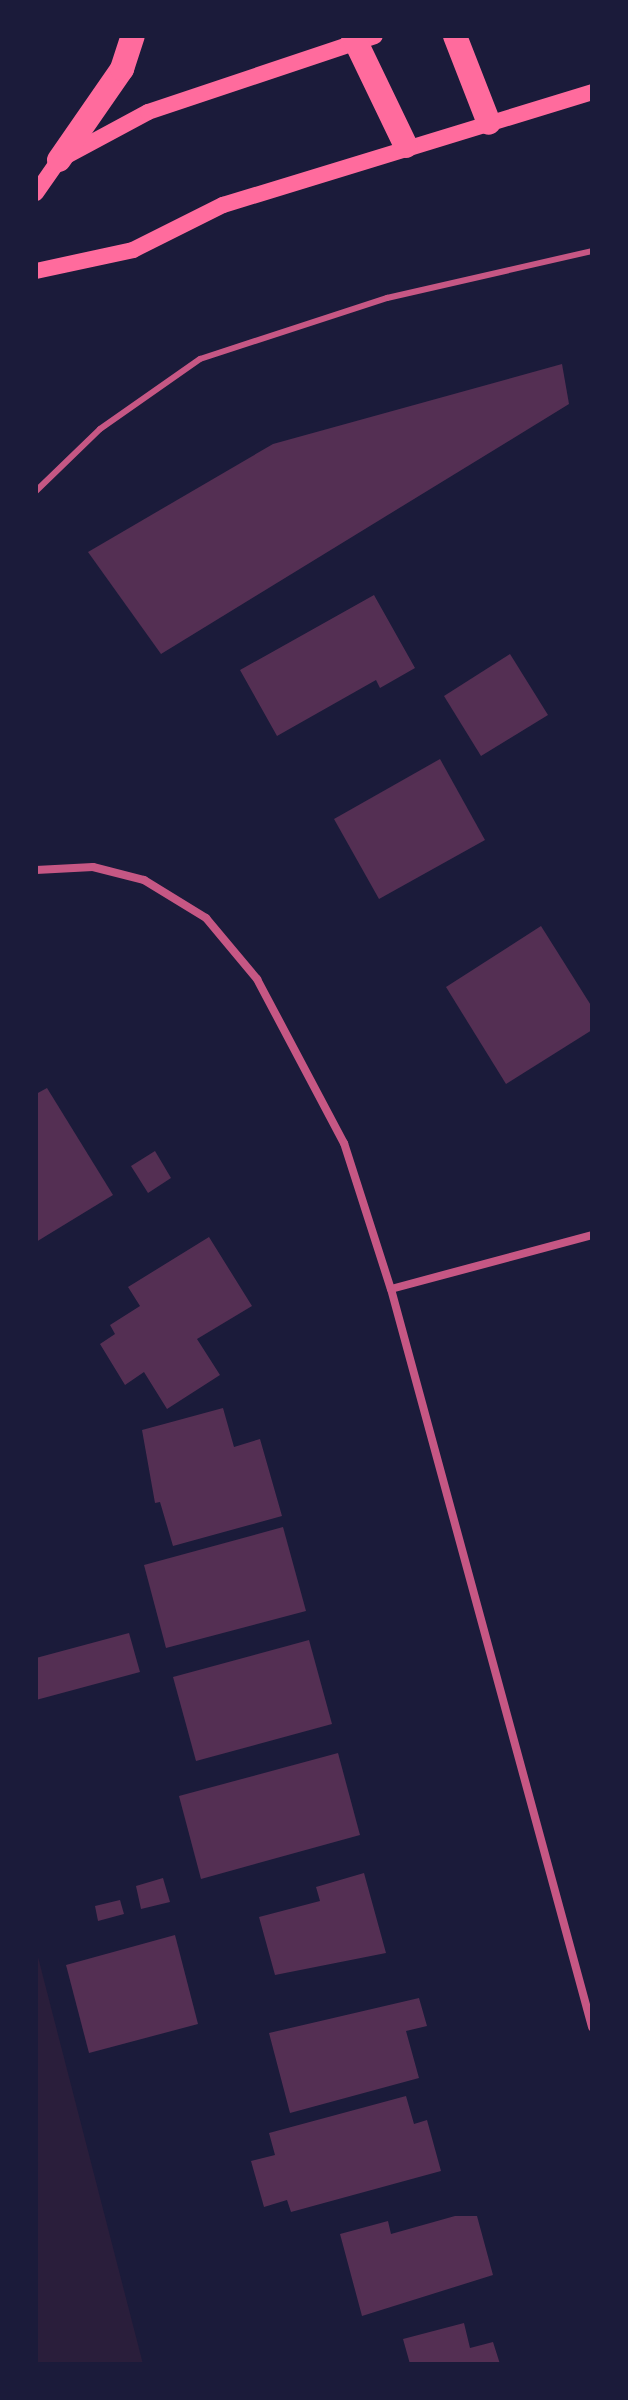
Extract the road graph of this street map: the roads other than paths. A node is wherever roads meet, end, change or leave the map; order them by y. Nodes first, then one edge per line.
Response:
1 (133, 36) edge
2 (455, 36) edge
3 (361, 38) edge
4 (592, 92) edge
5 (489, 123) junction
6 (406, 146) junction
7 (59, 160) junction
8 (36, 193) edge
9 (592, 251) edge
10 (36, 271) edge
11 (36, 491) edge
12 (36, 870) edge
13 (592, 1235) edge
14 (391, 1289) junction
15 (592, 2027) edge

1 - 7 highway
2 - 5 highway
3 - 6 highway
3 - 7 main road
4 - 5 main road
5 - 6 main road
6 - 10 main road
7 - 8 main road
9 - 11 lane
12 - 14 street
13 - 14 street
14 - 15 street

